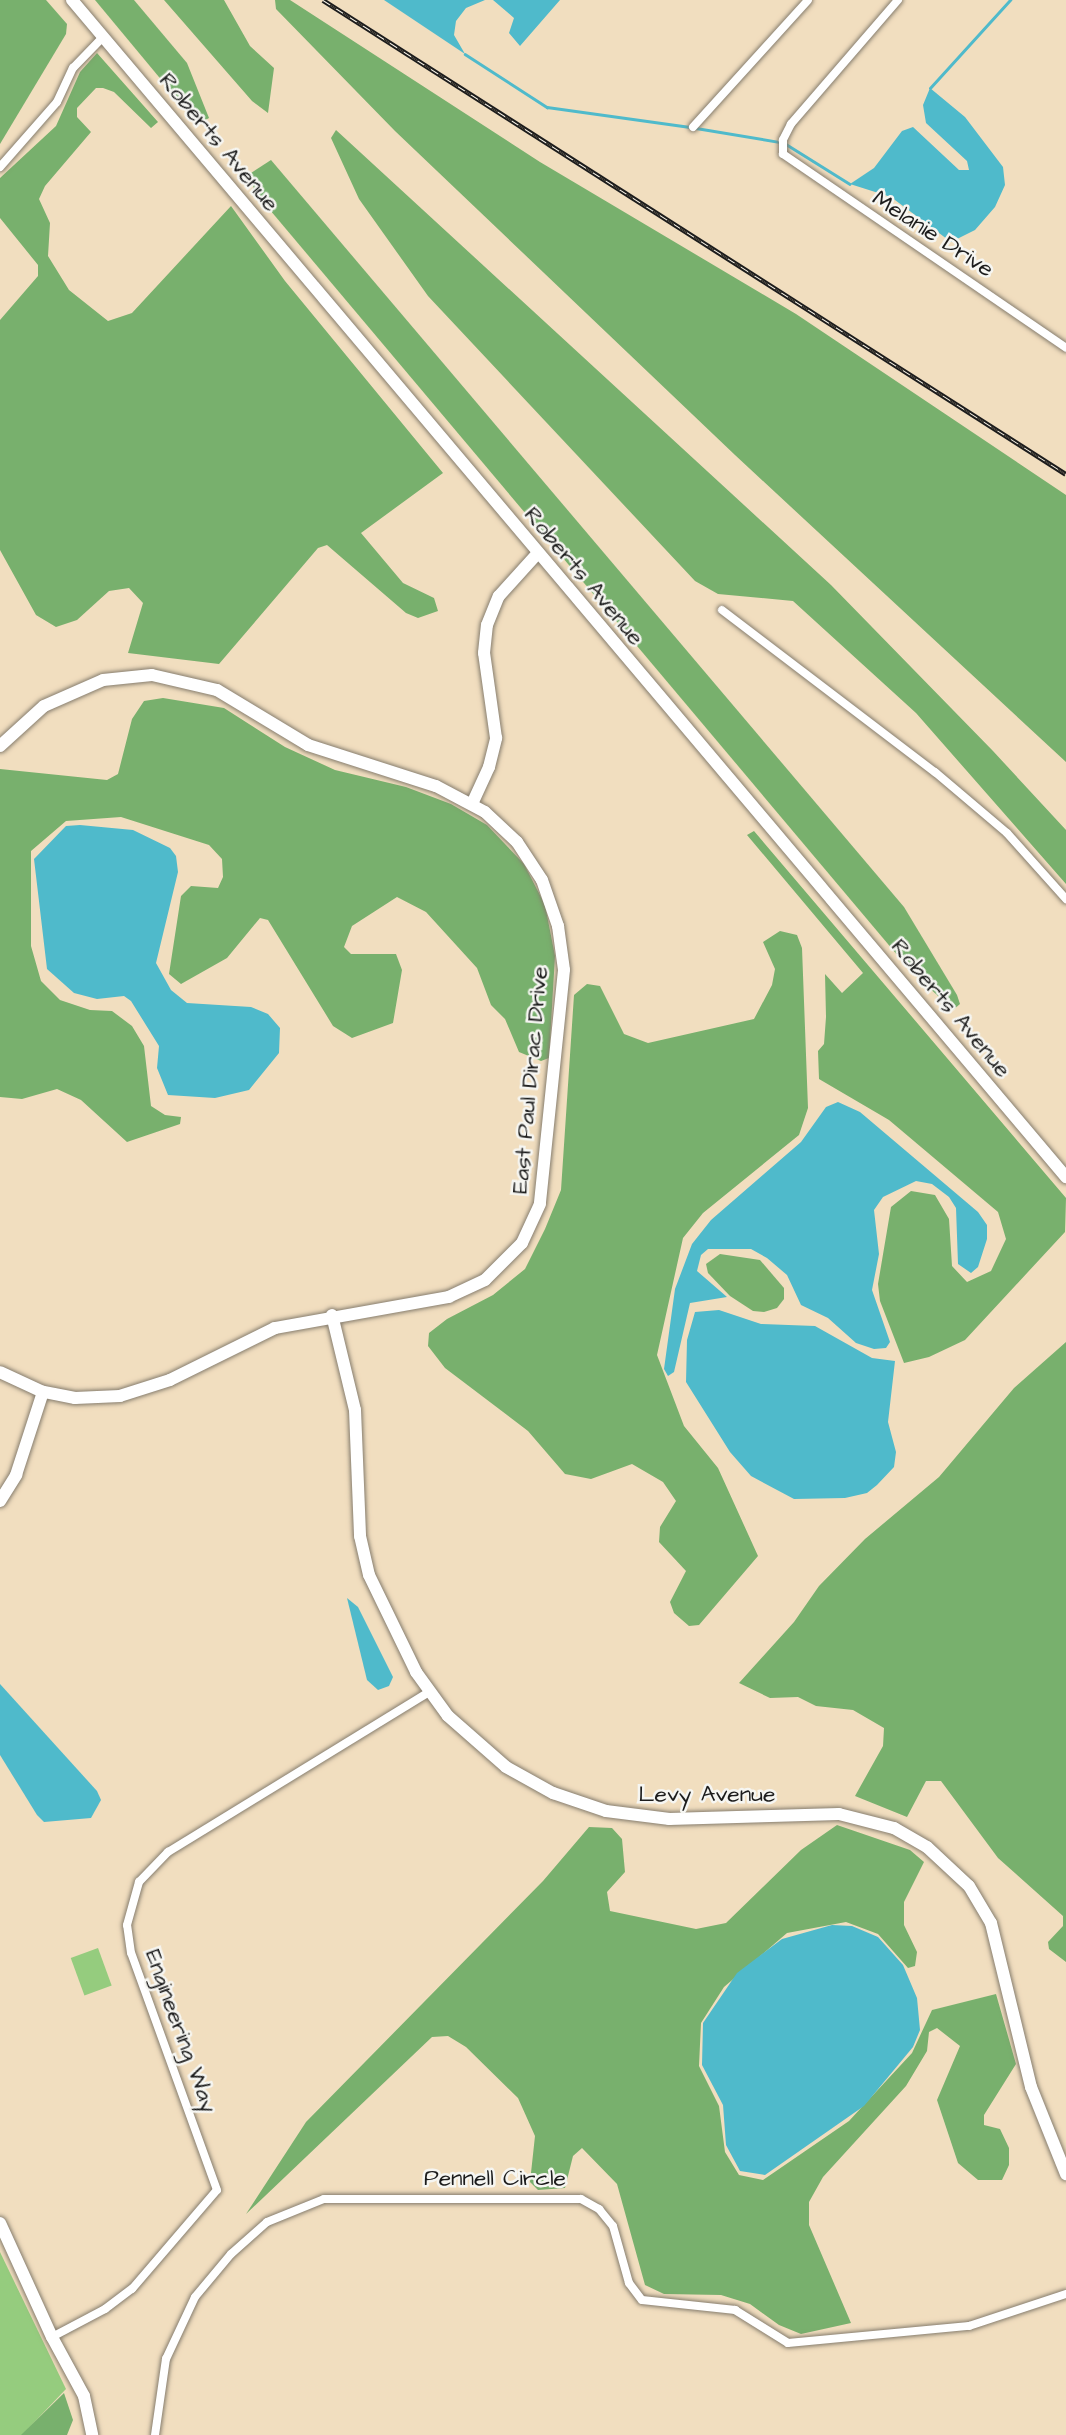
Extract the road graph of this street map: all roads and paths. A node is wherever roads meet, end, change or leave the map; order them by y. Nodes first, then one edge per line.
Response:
1 (72, 0) edge
2 (808, 0) edge
3 (898, 0) edge
4 (103, 37) junction
5 (693, 127) dead end
6 (0, 167) edge
7 (1066, 348) edge
8 (537, 554) junction
9 (722, 610) dead end
10 (0, 746) edge
11 (472, 804) junction
12 (1066, 899) edge
13 (1066, 1178) edge
14 (332, 1315) junction
15 (0, 1372) edge
16 (43, 1392) junction
17 (0, 1501) edge
18 (429, 1692) junction
19 (1066, 2174) edge
20 (0, 2223) edge
21 (1066, 2294) edge
22 (52, 2337) junction
23 (92, 2435) edge
24 (155, 2435) edge

1 - 4 street, Roberts Avenue
2 - 5 street
3 - 7 street, Melanie Drive
4 - 6 street
4 - 8 street, Roberts Avenue
8 - 11 street
8 - 13 street, Roberts Avenue
9 - 12 street
10 - 11 street, East Paul Dirac Drive
11 - 14 street, East Paul Dirac Drive
14 - 16 street, East Paul Dirac Drive
14 - 18 street, Levy Avenue
15 - 16 street, East Paul Dirac Drive
16 - 17 street
18 - 19 street, Levy Avenue
18 - 22 street, Engineering Way
20 - 22 street
21 - 24 street, Pennell Circle
22 - 23 street

